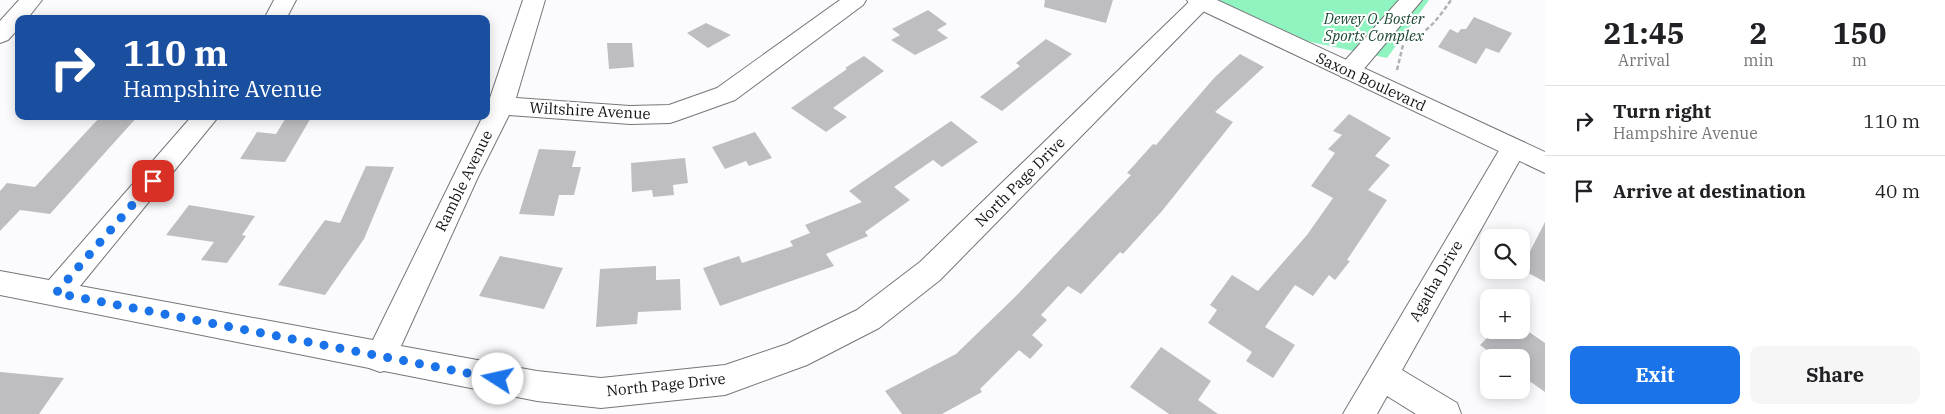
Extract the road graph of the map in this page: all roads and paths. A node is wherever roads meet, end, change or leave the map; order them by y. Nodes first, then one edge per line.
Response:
1 (31, 0) edge
2 (286, 0) edge
3 (534, 0) edge
4 (855, 0) edge
5 (1411, 0) edge
6 (1451, 0) edge
7 (1200, 1) edge
8 (18, 15) edge
9 (277, 15) edge
10 (15, 18) edge
11 (0, 35) edge
12 (1349, 71) junction
13 (1398, 71) dead end
14 (501, 106) junction
15 (204, 120) edge
16 (1513, 149) junction
17 (1545, 163) edge
18 (0, 283) edge
19 (56, 293) junction
20 (380, 358) junction
21 (1382, 374) junction
22 (600, 403) edge
23 (1359, 414) edge
24 (1445, 414) edge

1 - 8 street
2 - 9 street
3 - 14 street, Ramble Avenue
4 - 14 street, Wiltshire Avenue
5 - 12 street
6 - 13 path
7 - 12 street, Saxon Boulevard
7 - 22 street, North Page Drive
10 - 11 street
12 - 16 street, Saxon Boulevard
14 - 20 street, Ramble Avenue
15 - 19 street
16 - 17 street, Saxon Boulevard
16 - 21 street, Agatha Drive
18 - 19 street, North Page Drive
19 - 20 street, North Page Drive
20 - 22 street, North Page Drive
21 - 23 street, Agatha Drive
21 - 24 street

